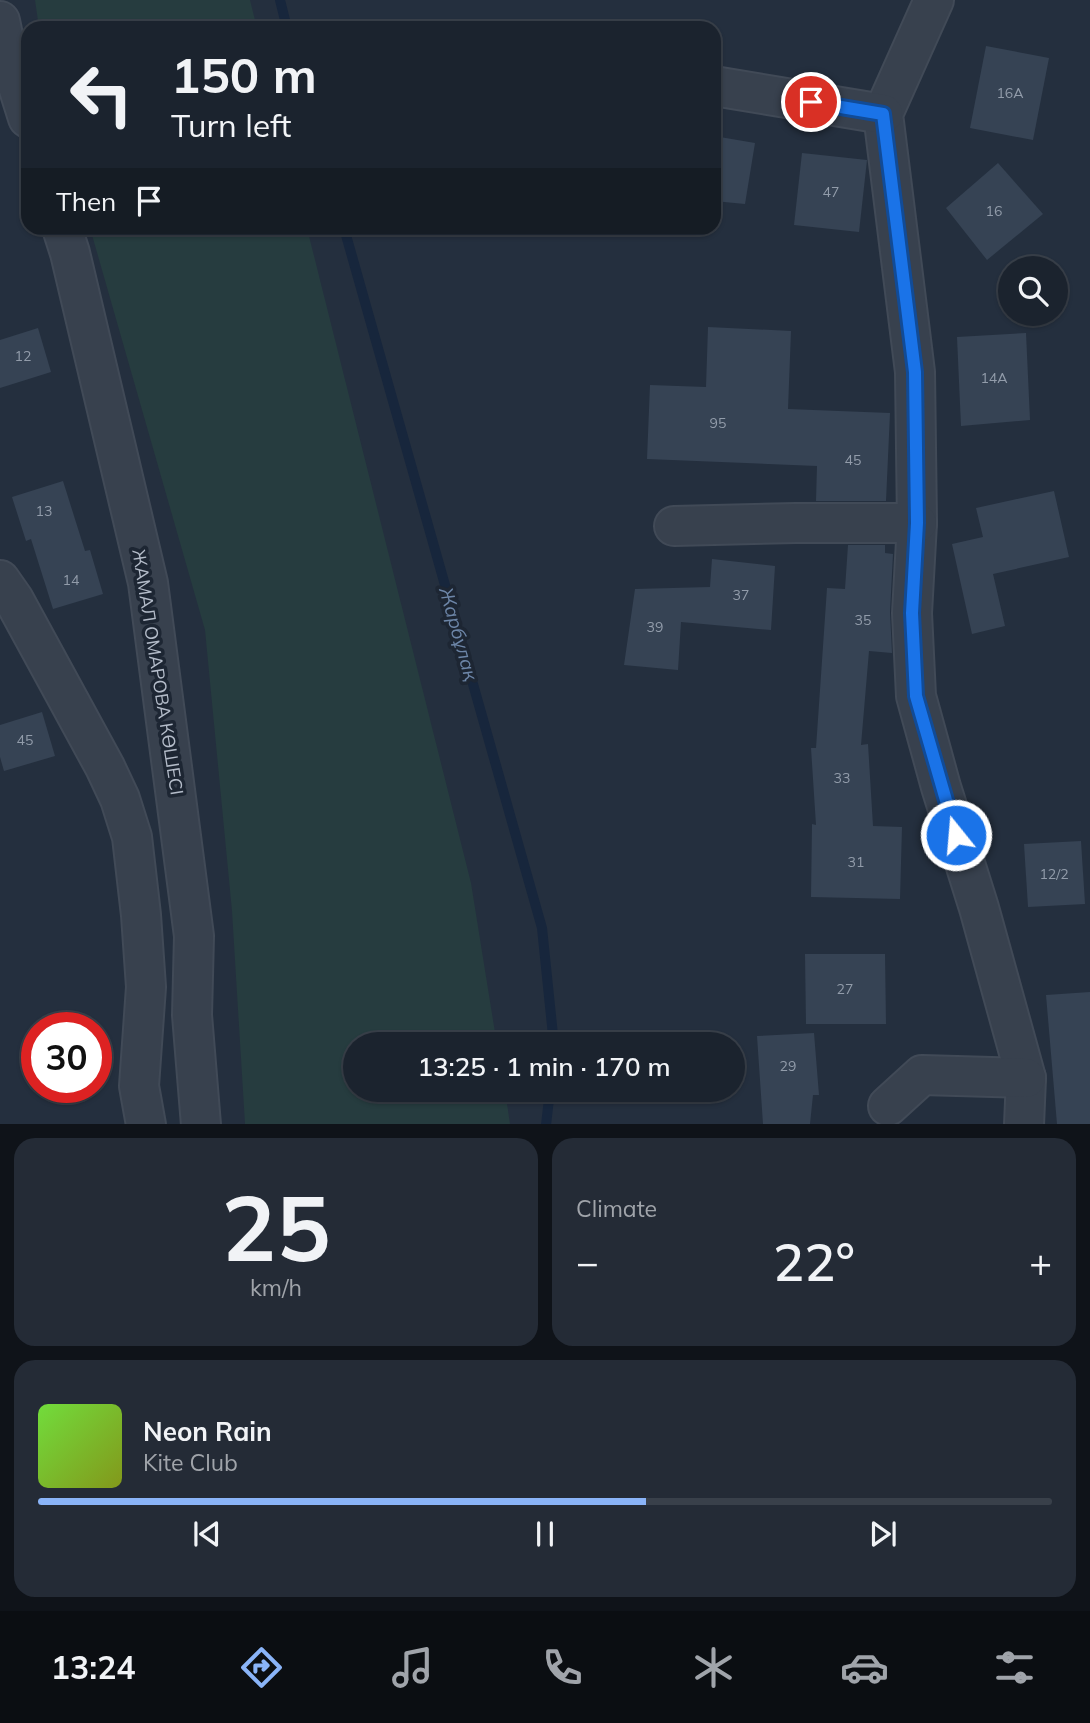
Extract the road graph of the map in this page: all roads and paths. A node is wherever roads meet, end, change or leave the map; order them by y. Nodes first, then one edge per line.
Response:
1 (934, 0) edge
2 (0, 20) edge
3 (721, 87) edge
4 (21, 96) edge
5 (883, 114) junction
6 (64, 235) edge
7 (917, 523) junction
8 (674, 526) dead end
9 (0, 580) edge
10 (1026, 1078) junction
11 (888, 1106) dead end
12 (146, 1124) edge
13 (201, 1124) edge
14 (1024, 1124) edge

1 - 5 street
2 - 4 street
3 - 5 street
5 - 7 street
6 - 13 street, ЖАМАЛ ОМАРОВА КӨШЕСІ
7 - 8 street
7 - 10 street
9 - 12 street
10 - 11 street
10 - 14 street

